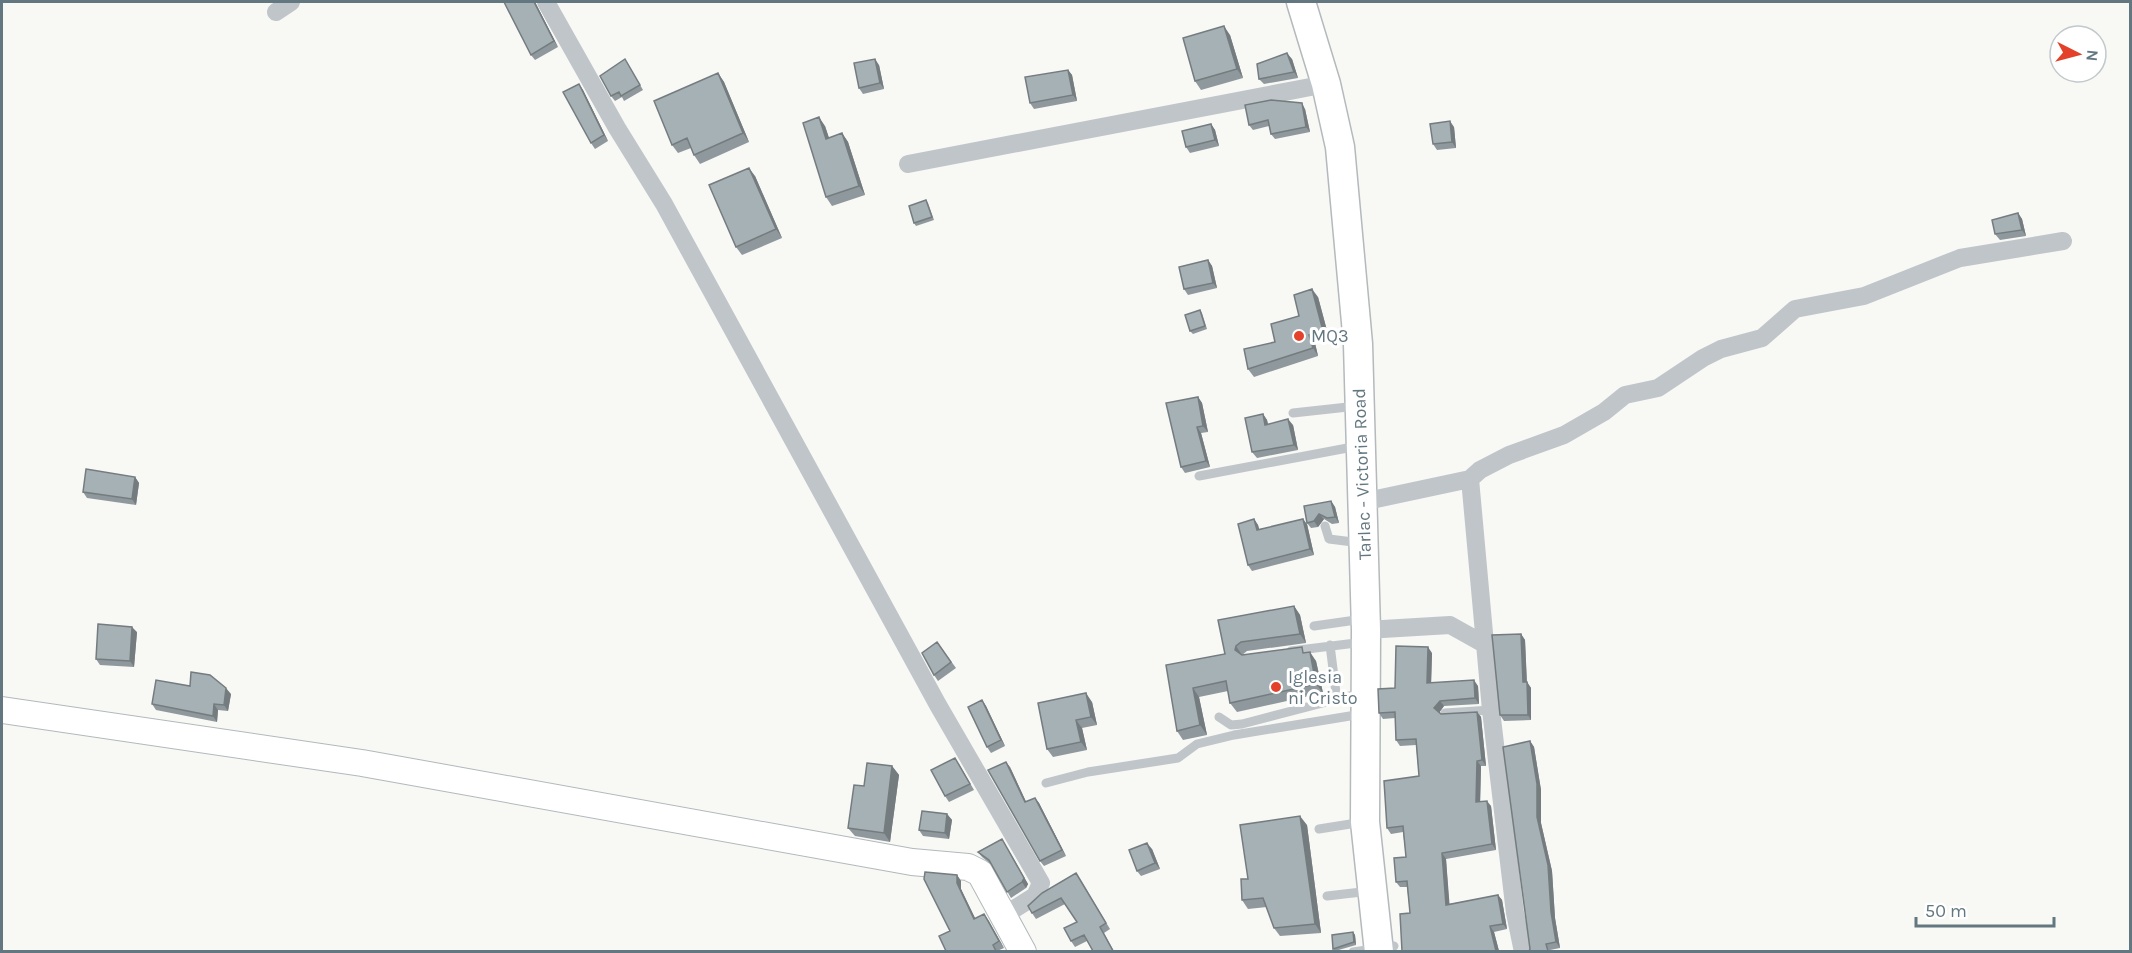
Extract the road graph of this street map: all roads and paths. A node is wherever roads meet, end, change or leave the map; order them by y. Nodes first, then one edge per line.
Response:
1 (546, 2) edge
2 (1301, 2) edge
3 (1326, 84) junction
4 (908, 165) dead end
5 (2063, 241) dead end
6 (1360, 406) junction
7 (1293, 413) dead end
8 (1361, 446) junction
9 (1199, 476) dead end
10 (1470, 479) junction
11 (1362, 502) junction
12 (1324, 526) edge
13 (1364, 543) junction
14 (1314, 626) dead end
15 (1365, 631) junction
16 (1484, 644) junction
17 (1330, 645) junction
18 (1283, 652) edge
19 (1337, 701) junction
20 (1364, 703) junction
21 (2, 710) edge
22 (1491, 710) junction
23 (1445, 713) edge
24 (1219, 717) dead end
25 (1046, 783) dead end
26 (1365, 822) junction
27 (1319, 829) dead end
28 (1372, 891) junction
29 (1327, 896) dead end
30 (1003, 916) junction
31 (1376, 949) edge
32 (1023, 951) edge
33 (1523, 951) edge

1 - 30 street
2 - 3 main road, Tarlac - Victoria Road
3 - 4 street
3 - 6 main road, Tarlac - Victoria Road
5 - 10 street
6 - 7 lane
6 - 8 main road, Tarlac - Victoria Road
8 - 9 lane
8 - 11 main road, Tarlac - Victoria Road
10 - 11 street
10 - 16 street
11 - 13 main road, Tarlac - Victoria Road
12 - 13 lane
13 - 15 main road, Tarlac - Victoria Road
14 - 15 lane
15 - 16 street
15 - 17 lane
15 - 20 main road, Tarlac - Victoria Road
16 - 22 street
17 - 18 lane
17 - 19 lane
19 - 20 lane
19 - 24 lane
20 - 25 lane
20 - 26 main road, Tarlac - Victoria Road
21 - 30 street
22 - 23 lane
22 - 33 street
26 - 27 lane
26 - 28 main road, Tarlac - Victoria Road
28 - 29 lane
28 - 31 main road, Tarlac - Victoria Road
30 - 32 street

